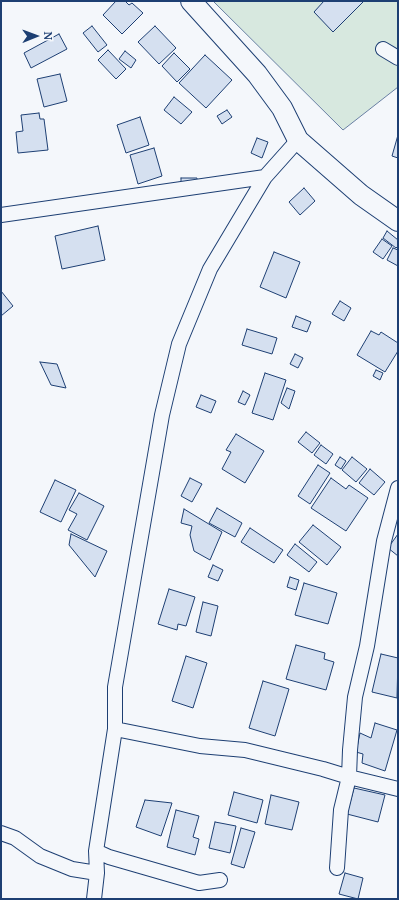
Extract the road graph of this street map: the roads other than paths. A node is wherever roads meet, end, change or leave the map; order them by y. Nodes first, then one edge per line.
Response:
1 (191, 1) edge
2 (383, 49) dead end
3 (398, 58) edge
4 (298, 140) junction
5 (265, 177) junction
6 (1, 215) edge
7 (398, 221) edge
8 (398, 488) edge
9 (115, 729) junction
10 (349, 777) junction
11 (398, 789) edge
12 (1, 833) edge
13 (96, 851) junction
14 (337, 868) dead end
15 (97, 873) junction
16 (220, 880) dead end
17 (94, 899) edge

1 - 4 street
2 - 3 street
4 - 5 street
4 - 7 street
5 - 6 street
5 - 9 street
8 - 10 street
9 - 10 street
9 - 13 street
10 - 11 street
10 - 14 street
12 - 15 street
13 - 15 street
13 - 16 street
15 - 17 street

